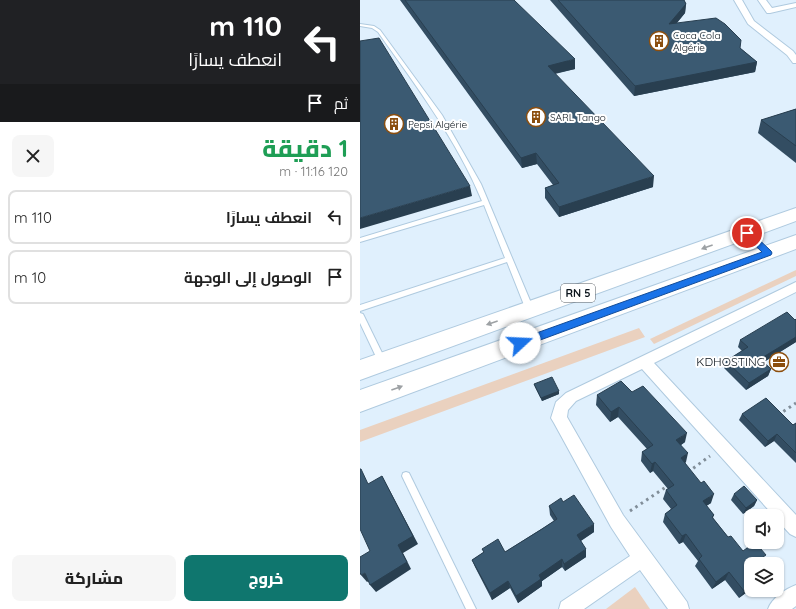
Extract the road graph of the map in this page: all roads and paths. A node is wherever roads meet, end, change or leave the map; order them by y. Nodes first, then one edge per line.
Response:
1 (738, 0) edge
2 (762, 0) edge
3 (796, 5) edge
4 (360, 25) edge
5 (796, 61) edge
6 (486, 202) junction
7 (796, 214) edge
8 (747, 233) junction
9 (360, 240) edge
10 (796, 242) edge
11 (768, 253) junction
12 (509, 259) junction
13 (796, 287) edge
14 (360, 308) edge
15 (530, 310) junction
16 (360, 316) edge
17 (644, 361) junction
18 (382, 362) junction
19 (360, 370) edge
20 (360, 401) edge
21 (796, 403) edge
22 (775, 418) edge
23 (722, 448) junction
24 (685, 474) edge
25 (406, 476) dead end
26 (672, 482) edge
27 (617, 521) junction
28 (796, 528) edge
29 (642, 558) junction
30 (796, 594) edge
31 (471, 609) edge
32 (568, 609) edge
33 (680, 609) edge
34 (777, 609) edge

1 - 5 street
2 - 3 street
4 - 6 lane
6 - 9 lane
6 - 12 lane
7 - 8 highway, RN 5
8 - 11 highway
8 -> 15 highway, RN 5
10 - 11 highway, RN 5
20 -> 11 highway, RN 5
12 - 14 lane
12 - 15 lane
13 - 17 street
15 -> 18 highway, RN 5
16 - 18 lane
17 - 23 street
17 - 27 street
18 - 19 highway, RN 5
21 - 22 path
23 - 24 path
23 - 28 street
25 - 31 lane
26 - 27 path
27 - 29 street
29 - 32 street
29 - 33 street
30 - 34 street

